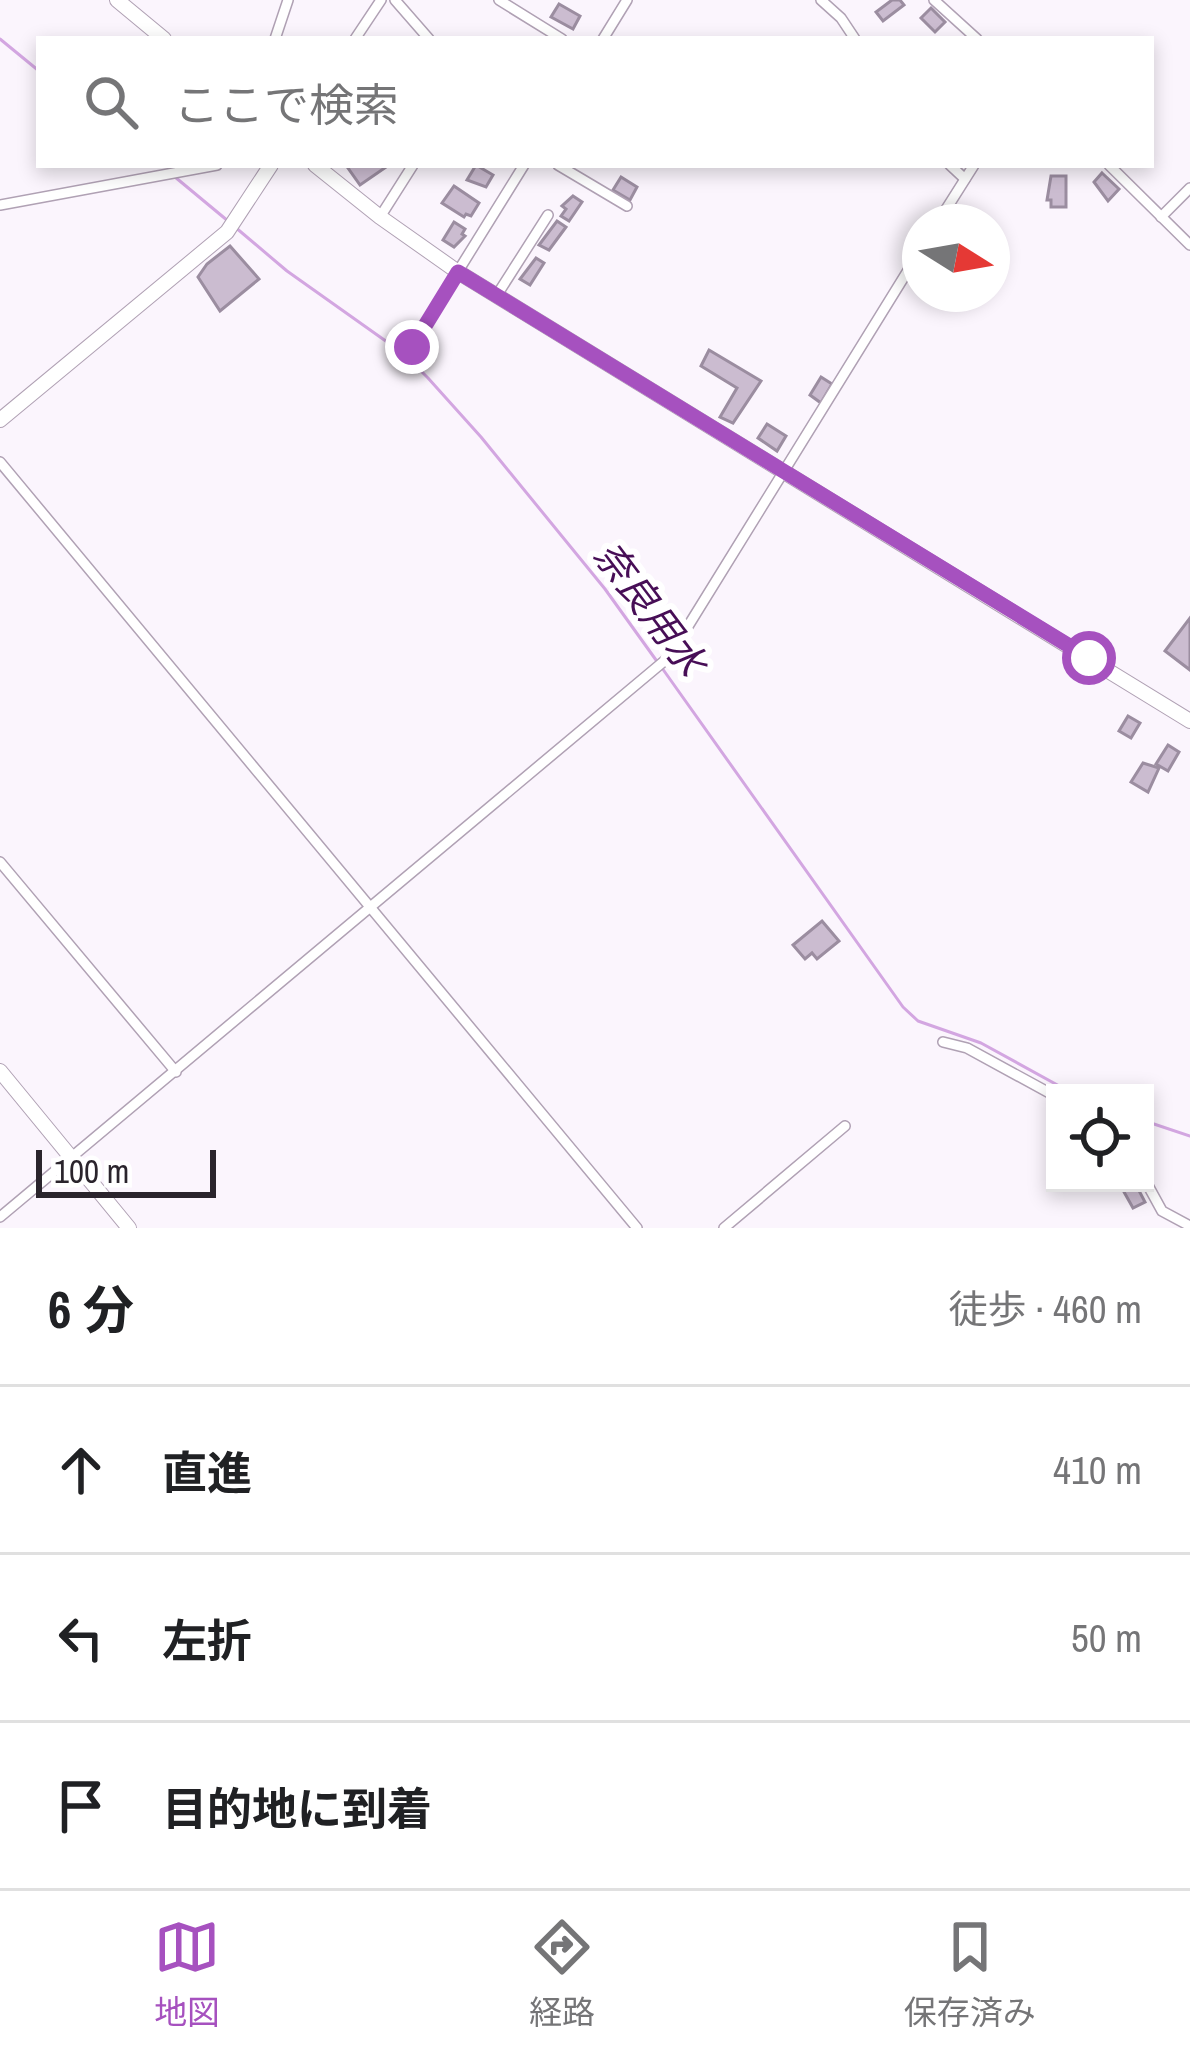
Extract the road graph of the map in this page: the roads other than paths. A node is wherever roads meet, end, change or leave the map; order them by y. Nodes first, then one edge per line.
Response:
1 (117, 0) edge
2 (288, 0) edge
3 (381, 0) edge
4 (394, 0) edge
5 (499, 0) edge
6 (627, 0) edge
7 (821, 0) edge
8 (939, 1) edge
9 (160, 36) edge
10 (276, 36) edge
11 (357, 36) edge
12 (426, 36) edge
13 (557, 36) edge
14 (605, 36) edge
15 (853, 36) edge
16 (974, 36) edge
17 (201, 168) edge
18 (270, 168) edge
19 (319, 168) edge
20 (411, 168) edge
21 (522, 168) edge
22 (563, 168) edge
23 (953, 168) edge
24 (972, 168) edge
25 (1112, 168) edge
26 (965, 179) junction
27 (1190, 188) edge
28 (949, 204) edge
29 (0, 205) edge
30 (627, 206) dead end
31 (548, 214) dead end
32 (1161, 217) junction
33 (380, 218) junction
34 (1190, 245) edge
35 (458, 272) junction
36 (902, 280) edge
37 (496, 295) junction
38 (412, 347) dead end
39 (0, 420) edge
40 (0, 462) edge
41 (783, 470) junction
42 (1190, 721) edge
43 (0, 862) edge
44 (370, 908) junction
45 (943, 1042) dead end
46 (0, 1071) edge
47 (176, 1072) junction
48 (1046, 1091) edge
49 (845, 1126) dead end
50 (70, 1158) junction
51 (1152, 1192) edge
52 (0, 1217) edge
53 (1190, 1226) edge
54 (129, 1228) edge
55 (637, 1228) edge
56 (724, 1228) edge

1 - 9 street
2 - 10 street
3 - 11 street
4 - 12 street
5 - 13 street
6 - 14 street
7 - 15 street
8 - 16 street
17 - 29 street
18 - 39 street
19 - 33 street
20 - 33 street
21 - 35 street
22 - 30 street
23 - 26 street
24 - 26 street
25 - 32 street
26 - 28 street
27 - 32 street
31 - 37 street
32 - 34 street
33 - 35 street
35 - 37 street
35 - 38 street
36 - 41 street
37 - 41 street
40 - 44 street
41 - 42 street
41 - 44 street
43 - 47 street
44 - 47 street
44 - 55 street
45 - 48 street
46 - 50 street
47 - 50 street
49 - 56 street
50 - 52 street
50 - 54 street
51 - 53 street

